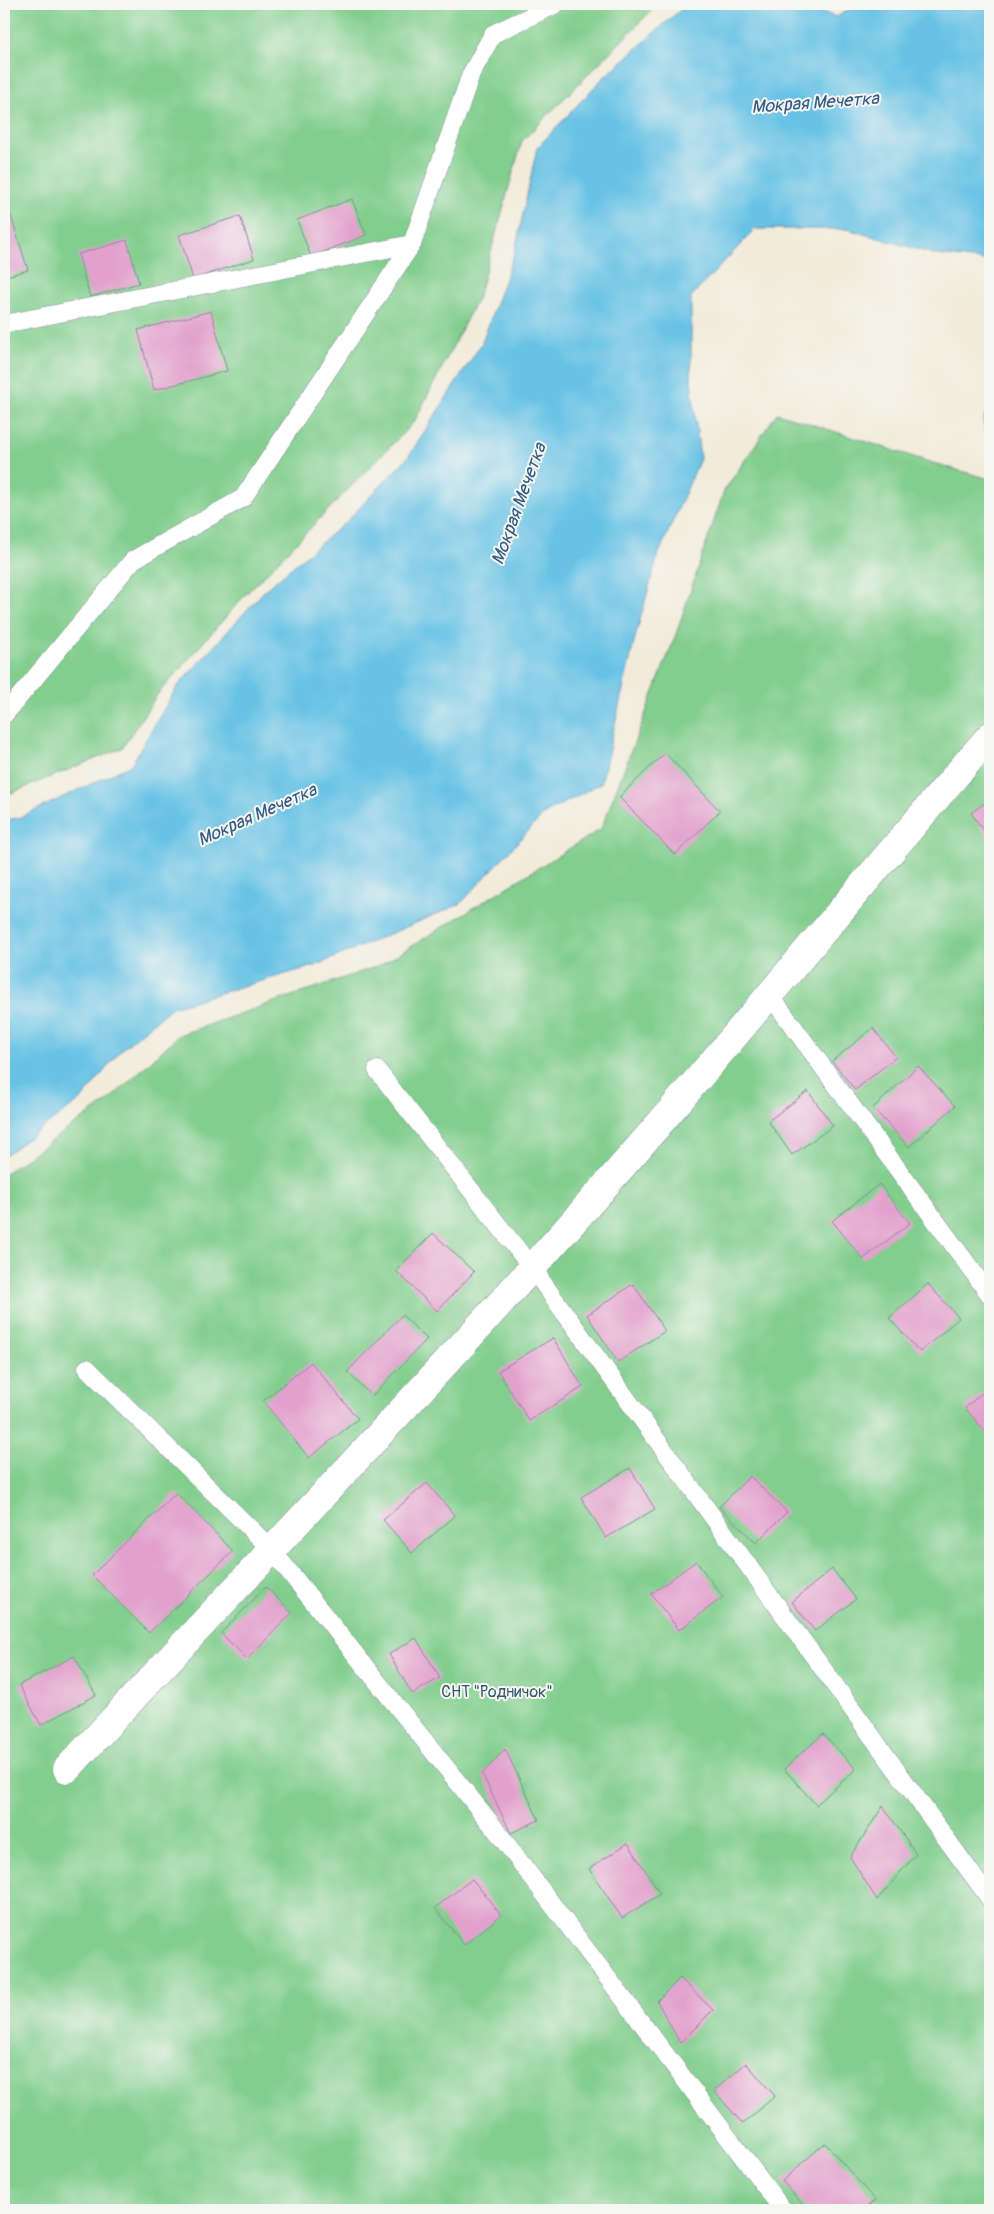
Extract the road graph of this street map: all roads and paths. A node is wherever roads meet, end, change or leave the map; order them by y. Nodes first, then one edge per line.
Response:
1 (556, 4) edge
2 (412, 244) junction
3 (4, 324) edge
4 (4, 715) edge
5 (990, 736) edge
6 (770, 995) junction
7 (377, 1070) dead end
8 (532, 1268) junction
9 (990, 1295) edge
10 (87, 1368) dead end
11 (271, 1549) junction
12 (67, 1769) dead end
13 (990, 1899) edge
14 (783, 2210) edge

1 - 2 lane
2 - 3 lane
2 - 4 lane
5 - 6 street
6 - 8 street
6 - 9 lane
7 - 8 lane
8 - 11 street
8 - 13 lane
10 - 11 lane
11 - 12 street
11 - 14 lane

